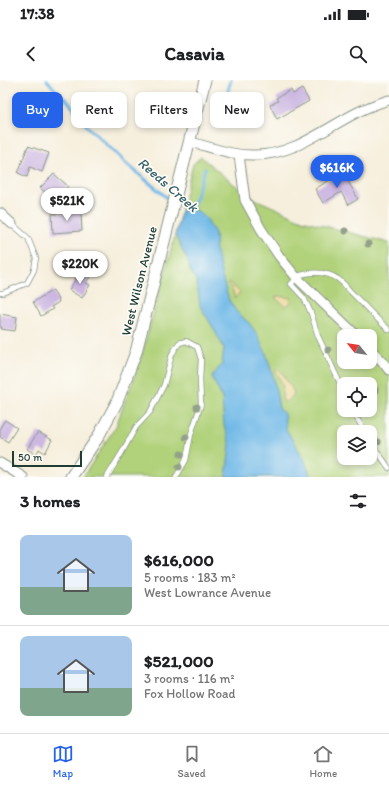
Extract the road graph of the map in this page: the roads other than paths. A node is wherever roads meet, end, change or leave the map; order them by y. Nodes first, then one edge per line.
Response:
1 (205, 80) edge
2 (389, 100) edge
3 (190, 142) junction
4 (239, 155) junction
5 (0, 213) edge
6 (12, 224) joint
7 (296, 278) junction
8 (0, 293) edge
9 (350, 329) edge
10 (389, 330) edge
11 (377, 356) edge
12 (389, 370) edge
13 (337, 377) edge
14 (377, 451) edge
15 (0, 463) edge
16 (389, 468) edge
17 (23, 477) edge
18 (71, 477) edge
19 (107, 477) edge
20 (176, 477) edge

1 - 3 street, West Wilson Avenue
2 - 4 street
3 - 4 street
3 - 18 street, West Wilson Avenue
4 - 7 street
5 - 6 street
6 - 8 lane
7 - 9 street
7 - 10 lane
7 - 13 lane
11 - 12 street
14 - 16 lane
15 - 17 street
19 - 20 lane

